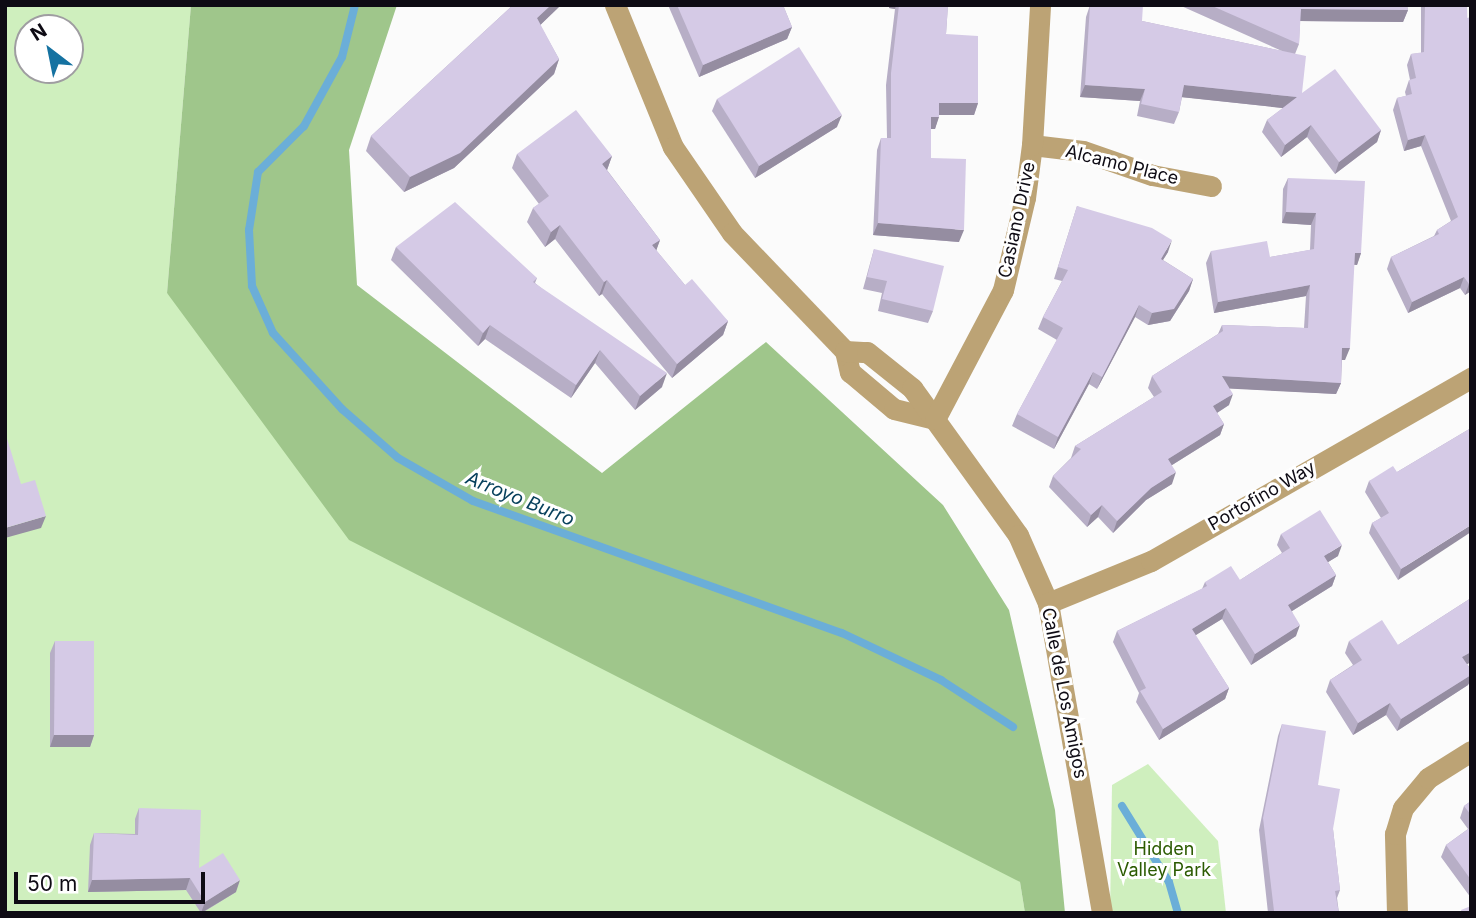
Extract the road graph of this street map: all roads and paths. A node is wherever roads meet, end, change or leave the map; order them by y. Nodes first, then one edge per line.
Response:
1 (615, 5) edge
2 (1040, 5) edge
3 (1032, 145) junction
4 (1211, 186) dead end
5 (1471, 379) edge
6 (935, 419) junction
7 (1048, 603) junction
8 (1471, 751) edge
9 (1102, 913) edge
10 (1396, 913) edge

1 - 6 street
2 - 3 street, Casiano Drive
3 - 4 street, Alcamo Place
3 - 6 street, Casiano Drive
5 - 7 street, Portofino Way
6 - 7 street, Calle de Los Amigos
7 - 9 street, Calle de Los Amigos
8 - 10 street

